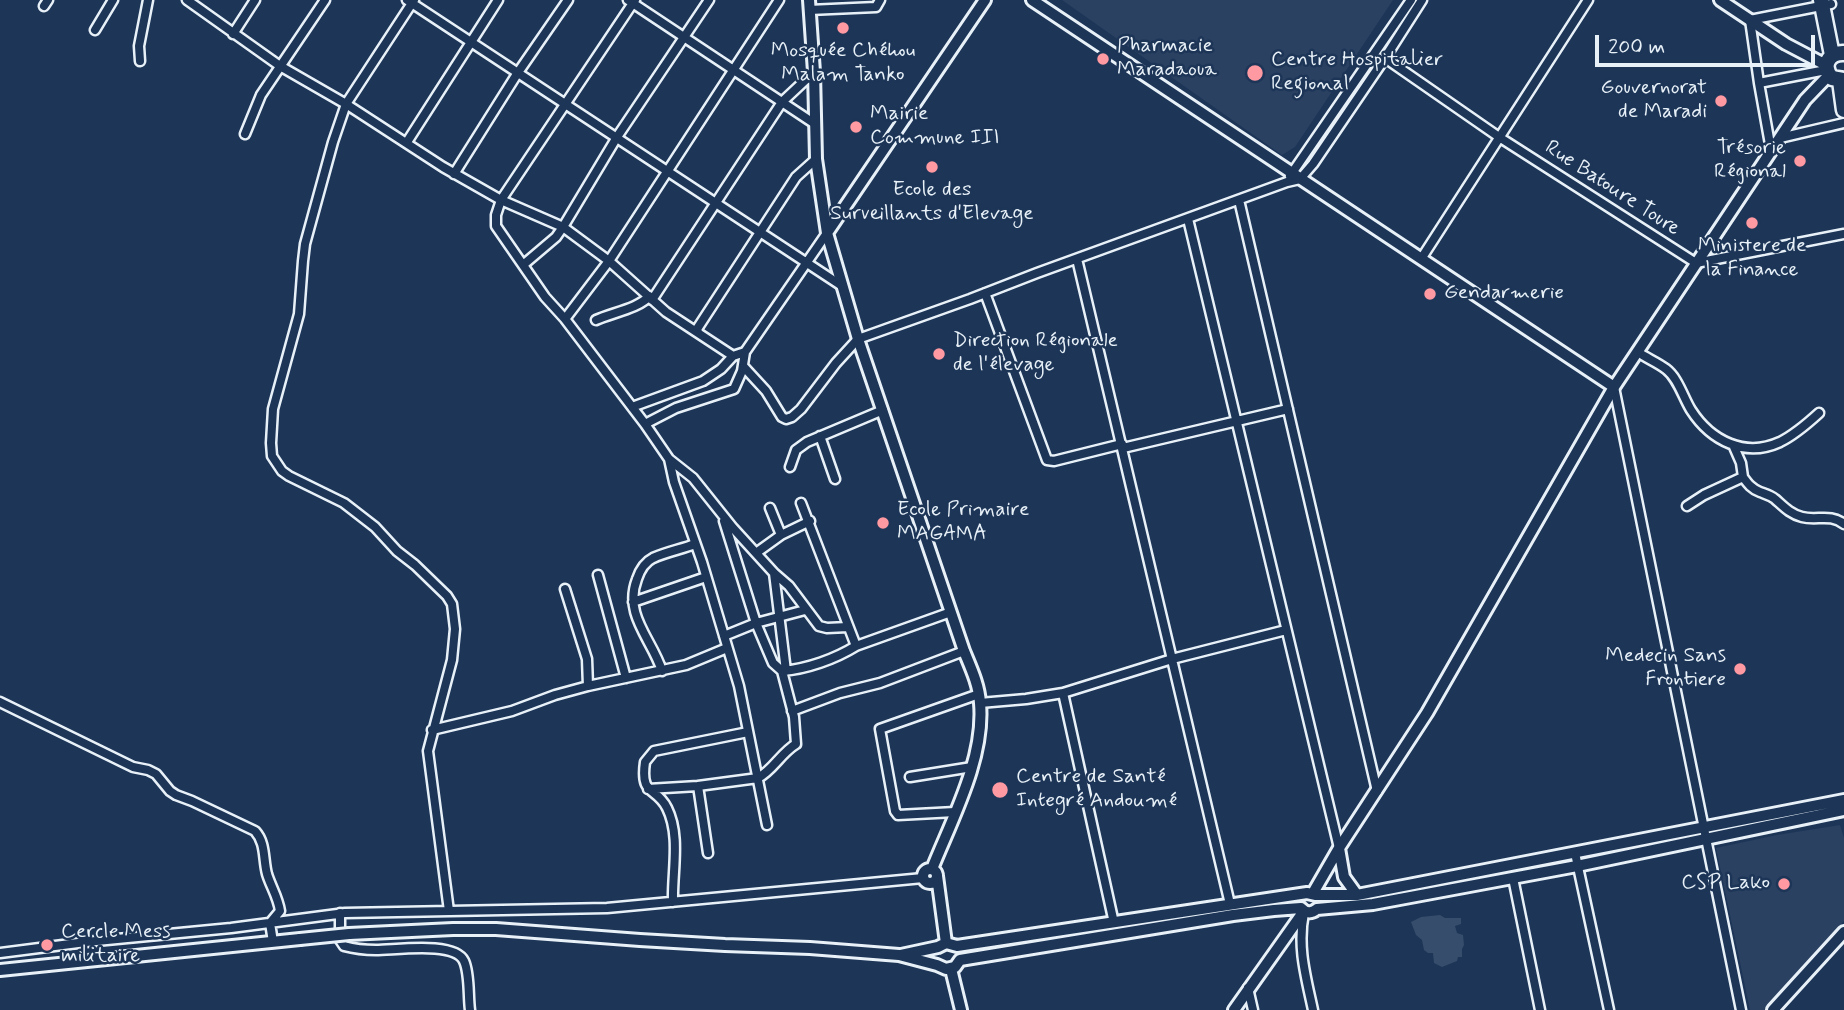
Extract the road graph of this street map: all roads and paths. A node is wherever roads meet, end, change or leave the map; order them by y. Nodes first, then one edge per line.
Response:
1 (113, 0) edge
2 (148, 0) edge
3 (187, 0) edge
4 (255, 0) edge
5 (325, 0) edge
6 (498, 0) edge
7 (568, 0) edge
8 (709, 0) edge
9 (779, 0) edge
10 (880, 0) edge
11 (985, 0) edge
12 (1032, 0) edge
13 (1411, 0) edge
14 (1422, 0) edge
15 (1588, 0) edge
16 (1720, 0) edge
17 (411, 1) edge
18 (632, 1) edge
19 (1826, 2) edge
20 (809, 5) edge
21 (1750, 20) junction
22 (95, 30) dead end
23 (233, 34) junction
24 (685, 37) junction
25 (470, 41) junction
26 (1385, 58) junction
27 (140, 61) dead end
28 (280, 66) junction
29 (1835, 66) edge
30 (733, 70) junction
31 (814, 72) junction
32 (517, 74) junction
33 (1759, 83) junction
34 (782, 102) junction
35 (346, 104) junction
36 (565, 104) junction
37 (1844, 110) edge
38 (1844, 123) edge
39 (815, 124) junction
40 (245, 134) dead end
41 (617, 137) junction
42 (1499, 137) junction
43 (1780, 138) junction
44 (407, 142) junction
45 (1772, 150) junction
46 (816, 159) junction
47 (667, 172) junction
48 (454, 174) junction
49 (1292, 178) junction
50 (501, 200) junction
51 (1239, 200) junction
52 (716, 203) junction
53 (1188, 219) junction
54 (563, 227) junction
55 (759, 232) junction
56 (827, 233) junction
57 (1844, 234) edge
58 (1421, 258) junction
59 (1077, 259) junction
60 (609, 261) junction
61 (806, 263) junction
62 (1696, 263) junction
63 (523, 265) junction
64 (842, 286) junction
65 (985, 293) junction
66 (651, 298) junction
67 (565, 319) junction
68 (596, 320) dead end
69 (698, 332) junction
70 (858, 338) junction
71 (745, 352) junction
72 (1638, 352) junction
73 (733, 356) junction
74 (744, 366) junction
75 (1614, 387) junction
76 (632, 407) junction
77 (883, 410) junction
78 (1288, 410) junction
79 (1819, 413) dead end
80 (1237, 421) junction
81 (645, 424) junction
82 (820, 436) junction
83 (1122, 446) junction
84 (1734, 447) junction
85 (669, 460) junction
86 (790, 467) dead end
87 (1744, 477) junction
88 (835, 479) dead end
89 (801, 503) dead end
90 (1686, 506) dead end
91 (770, 508) dead end
92 (723, 516) junction
93 (810, 522) junction
94 (1844, 524) edge
95 (782, 535) junction
96 (695, 544) junction
97 (756, 553) junction
98 (774, 573) junction
99 (598, 575) dead end
100 (706, 577) junction
101 (565, 589) dead end
102 (633, 602) junction
103 (805, 610) junction
104 (951, 612) junction
105 (779, 617) junction
106 (756, 623) junction
107 (848, 626) junction
108 (1286, 630) junction
109 (724, 636) junction
110 (856, 646) junction
111 (727, 648) junction
112 (964, 651) junction
113 (1172, 659) junction
114 (662, 671) junction
115 (784, 671) junction
116 (626, 678) junction
117 (588, 686) junction
118 (1063, 693) junction
119 (980, 699) junction
120 (0, 702) edge
121 (792, 711) junction
122 (432, 730) junction
123 (748, 732) junction
124 (972, 766) junction
125 (910, 777) dead end
126 (758, 778) junction
127 (698, 786) junction
128 (648, 789) junction
129 (1377, 791) junction
130 (1844, 800) edge
131 (1844, 810) edge
132 (955, 812) junction
133 (767, 825) dead end
134 (1705, 833) junction
135 (1339, 848) junction
136 (708, 853) dead end
137 (1575, 853) junction
138 (1577, 866) junction
139 (930, 876) junction
140 (1513, 877) junction
141 (1311, 894) junction
142 (1357, 895) junction
143 (673, 902) junction
144 (1230, 904) junction
145 (1317, 909) junction
146 (1302, 910) junction
147 (449, 911) junction
148 (340, 914) junction
149 (270, 923) junction
150 (1115, 923) junction
151 (1844, 932) edge
152 (273, 942) junction
153 (947, 945) junction
154 (0, 953) edge
155 (899, 955) junction
156 (961, 960) junction
157 (937, 965) junction
158 (951, 969) junction
159 (0, 970) edge
160 (1248, 988) junction
161 (470, 1010) edge
162 (961, 1010) edge
163 (1234, 1010) edge
164 (1253, 1010) edge
165 (1313, 1010) edge
166 (1540, 1010) edge
167 (1609, 1010) edge
168 (1741, 1010) edge
169 (1773, 1010) edge

1 - 22 street
2 - 27 street
3 - 23 street
4 - 23 street
5 - 28 street
6 - 25 street
7 - 32 street
8 - 24 street
9 - 30 street
10 - 20 street
11 - 56 street
12 - 49 street
13 - 49 street
14 - 26 street
15 - 42 street
16 - 21 street
17 - 25 street
17 - 35 street
18 - 24 street
18 - 36 street
19 - 21 street
19 - 29 highway
20 - 31 street
21 - 29 street
21 - 33 street
23 - 28 street
24 - 30 street
24 - 41 street
25 - 32 street
25 - 44 street
26 - 42 street, Rue Batoure Toure
26 - 49 street
28 - 35 street
28 - 40 street
29 - 33 street
29 - 37 highway
29 - 43 street
30 - 34 street
30 - 47 street
31 - 34 street
31 - 39 street
32 - 36 street
32 - 48 street
33 - 45 street
34 - 39 street
34 - 52 street
35 - 44 street
35 - 122 street
36 - 41 street
36 - 50 street
38 - 43 street
39 - 46 street
41 - 47 street
41 - 54 street
42 - 58 street
42 - 62 street, Rue Batoure Toure
43 - 45 street
44 - 48 street
45 - 62 street
46 - 55 street
46 - 56 street
47 - 52 street
47 - 60 street
48 - 50 street
49 - 51 street
49 - 58 street
50 - 54 street
50 - 63 street
51 - 53 street
51 - 78 street
52 - 55 street
52 - 66 street
53 - 59 street
53 - 80 street
54 - 60 street
54 - 63 street
55 - 61 street
55 - 69 street
56 - 61 street
56 - 64 street
57 - 62 street
58 - 75 street
59 - 65 street
59 - 83 street
60 - 66 street
60 - 67 street
61 - 64 street
61 - 71 street
62 - 72 street
63 - 67 street
64 - 70 street
65 - 70 street
65 - 83 street
66 - 68 street
66 - 69 street
67 - 76 street
69 - 73 street
70 - 74 street
70 - 77 street
71 - 73 street
71 - 74 street
72 - 75 street
72 - 84 street
73 - 76 street
74 - 81 street
75 - 129 street
75 - 134 street
76 - 81 street
77 - 82 street
77 - 104 street
78 - 80 street
78 - 129 street
79 - 84 street
80 - 83 street
80 - 108 street
81 - 85 street
82 - 86 street
82 - 88 street
83 - 113 street
84 - 87 street
85 - 92 street
85 - 96 street
87 - 90 street
87 - 94 street
89 - 93 street
91 - 95 street
92 - 97 street
92 - 106 street
93 - 95 street
93 - 107 street
95 - 97 street
96 - 100 street
96 - 102 street
97 - 98 street
98 - 103 street
98 - 105 street
99 - 116 street
100 - 102 street
100 - 109 street
101 - 117 street
102 - 114 street
103 - 105 street
103 - 107 street
104 - 110 street
104 - 112 street
105 - 106 street
105 - 115 street
106 - 109 street
106 - 115 street
107 - 110 street
108 - 113 street
108 - 135 street
109 - 111 street
110 - 115 street
111 - 114 street
111 - 123 street
112 - 119 street
112 - 121 street
113 - 118 street
113 - 144 street
114 - 116 street
115 - 121 street
116 - 117 street
117 - 122 street
118 - 119 street
118 - 150 street
119 - 124 street
119 - 132 street
120 - 149 street
121 - 126 street
122 - 147 street
123 - 126 street
123 - 128 street
124 - 125 street
124 - 132 street
126 - 127 street
126 - 133 street
127 - 128 street
127 - 136 street
128 - 143 street
129 - 135 street
130 - 134 street
131 - 134 street
132 - 139 street
134 - 137 street
134 - 138 street
134 - 168 street
135 - 141 street
135 - 142 street
137 - 138 street
137 - 142 street
138 - 140 street
138 - 167 street
139 - 143 street
139 - 153 street
140 - 145 street
140 - 166 street
141 - 142 street
141 - 144 street
141 - 145 street
141 - 146 street
143 - 147 street
144 - 150 street
145 - 146 street
146 - 156 street
146 - 160 street
146 - 165 street
147 - 148 street
148 - 149 street
148 - 161 street
149 - 152 street
149 - 154 street
150 - 153 street
151 - 169 street
152 - 155 street, bridge
152 - 159 street
153 - 155 street
153 - 156 street
153 - 157 street
155 - 157 street
156 - 158 street
157 - 158 street
158 - 162 street
160 - 163 street
160 - 164 street

